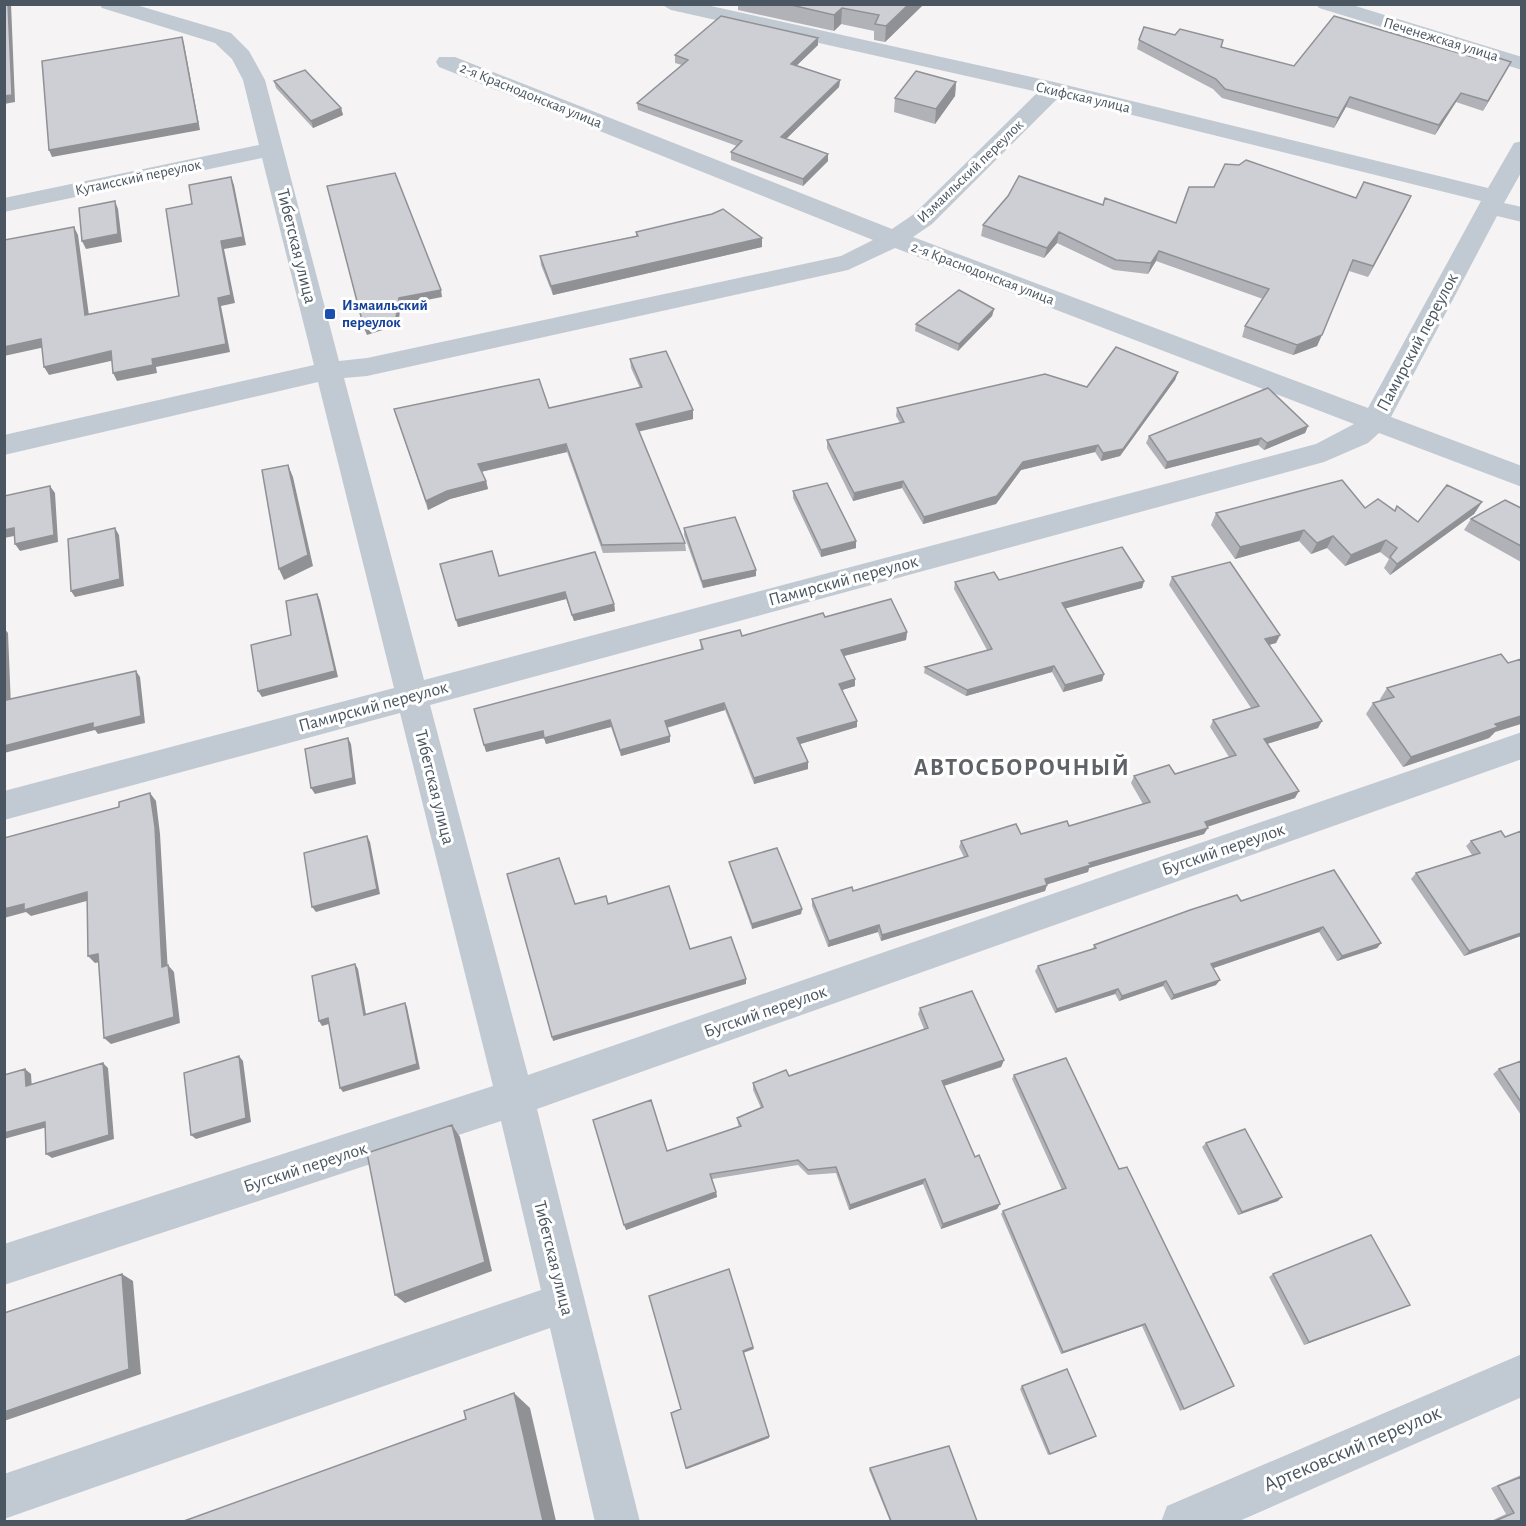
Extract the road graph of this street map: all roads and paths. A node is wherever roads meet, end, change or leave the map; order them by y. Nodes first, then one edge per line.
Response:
1 (109, 4) edge
2 (671, 4) edge
3 (770, 4) edge
4 (1326, 4) edge
5 (753, 23) junction
6 (447, 62) dead end
7 (1521, 64) edge
8 (1054, 89) junction
9 (1521, 148) edge
10 (272, 149) junction
11 (1491, 202) junction
12 (4, 205) edge
13 (1521, 214) edge
14 (894, 239) junction
15 (328, 371) junction
16 (1374, 422) junction
17 (4, 445) edge
18 (1521, 477) edge
19 (412, 695) junction
20 (1521, 745) edge
21 (4, 806) edge
22 (515, 1098) junction
23 (4, 1265) edge
24 (565, 1302) junction
25 (1521, 1375) edge
26 (4, 1497) edge
27 (618, 1521) edge
28 (1183, 1521) edge

1 - 10 street, Тибетская улица
2 - 5 street, Скифская улица
3 - 5 street
4 - 7 street, Печенежская улица
5 - 8 street, Скифская улица
6 - 14 street, 2-я Краснодонская улица
8 - 11 street, Скифская улица
8 - 14 street, Измаильский переулок
9 - 11 street, Памирский переулок
10 - 12 street, Кутаисский переулок
10 - 15 street, Тибетская улица
11 - 13 street, Скифская улица
11 - 16 street, Памирский переулок
14 - 15 street, Измаильский переулок
14 - 16 street, 2-я Краснодонская улица
15 - 17 street, Измаильский переулок
15 - 19 street, Тибетская улица
16 - 18 street, 2-я Краснодонская улица
16 - 19 street, Памирский переулок
19 - 21 street, Памирский переулок
19 - 22 street, Тибетская улица
20 - 22 street, Бугский переулок
22 - 23 street, Бугский переулок
22 - 24 street, Тибетская улица
24 - 26 street
24 - 27 street, Тибетская улица
25 - 28 street, Артековский переулок

